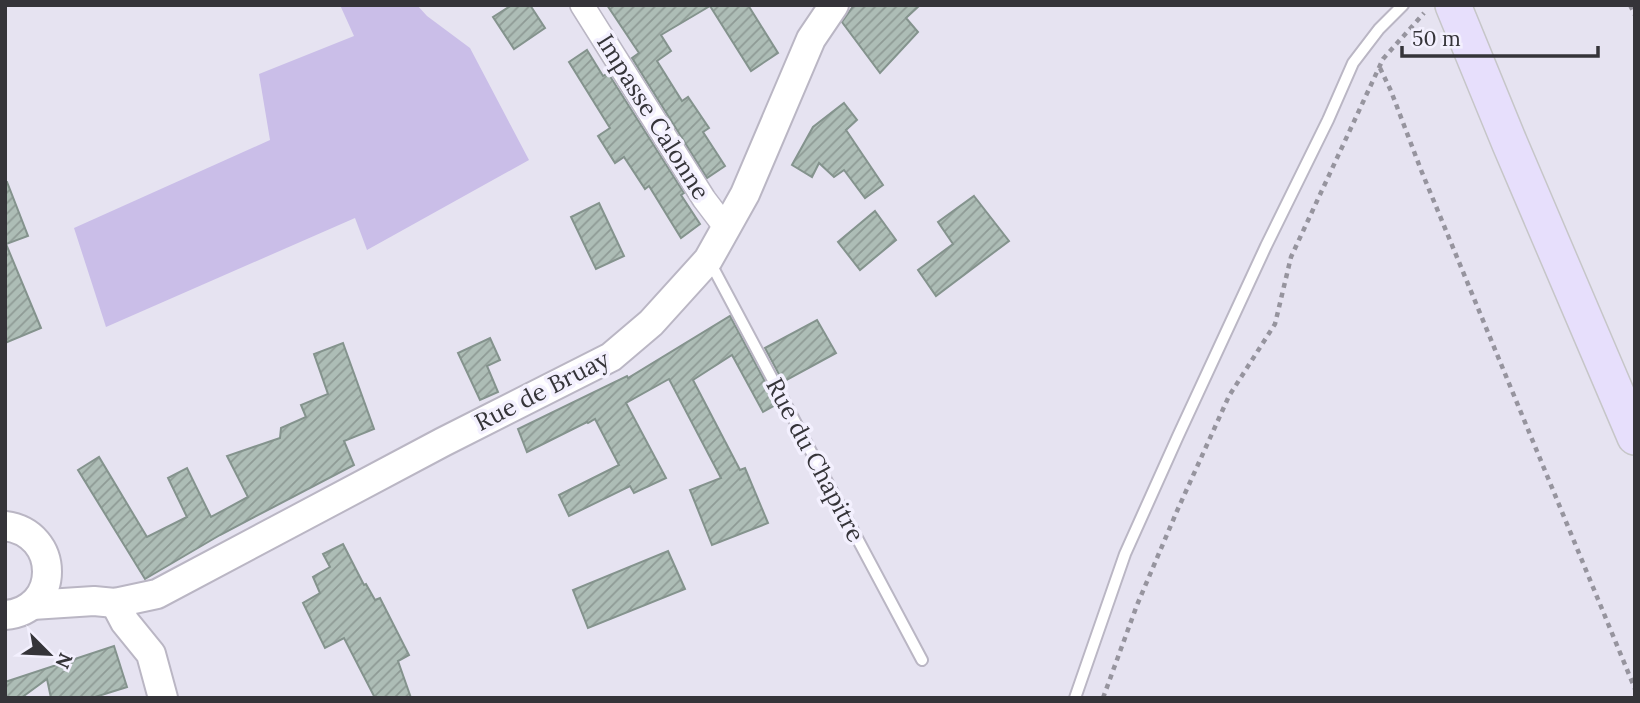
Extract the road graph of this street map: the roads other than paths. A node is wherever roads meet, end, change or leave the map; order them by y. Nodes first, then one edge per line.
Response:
1 (582, 5) edge
2 (834, 5) edge
3 (1403, 5) edge
4 (1453, 5) edge
5 (726, 228) junction
6 (708, 260) junction
7 (1635, 437) edge
8 (5, 526) edge
9 (45, 556) junction
10 (149, 597) junction
11 (104, 602) junction
12 (32, 605) junction
13 (5, 615) edge
14 (151, 654) junction
15 (922, 660) dead end
16 (163, 698) edge
17 (1075, 698) edge

1 - 5 street, Impasse Calonne
2 - 5 street, Rue de Bruay
3 - 17 lane
4 - 7 main road
5 - 6 street, Rue de Bruay
6 - 10 street, Rue de Bruay
6 - 15 lane, Rue du Chapitre
8 - 9 street
9 - 11 street
9 - 12 street
10 - 11 street, Rue de Bruay
10 - 14 street
11 - 12 street, Rue de Bruay
11 - 14 street
12 - 13 street, Rue de Bruay
14 - 16 street

